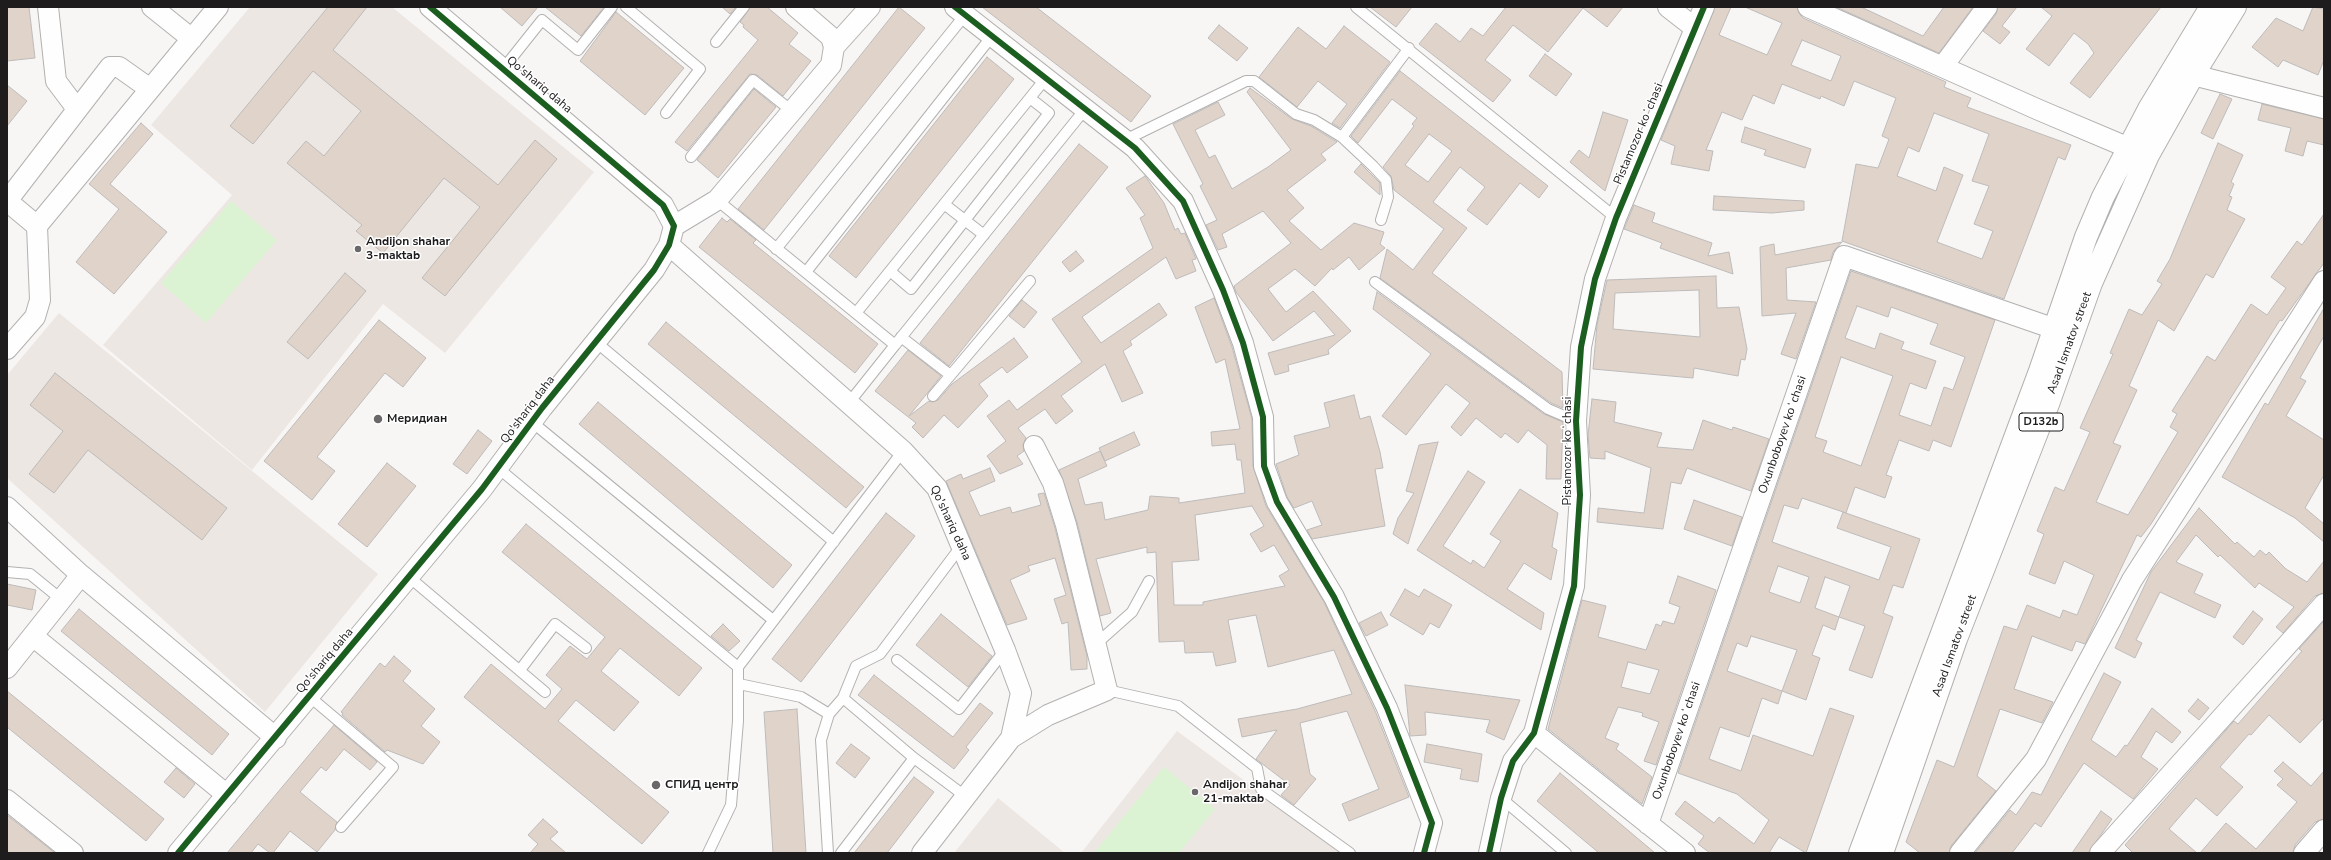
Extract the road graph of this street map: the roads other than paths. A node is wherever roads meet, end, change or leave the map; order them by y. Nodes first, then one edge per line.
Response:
1 (48, 7) edge
2 (152, 7) edge
3 (218, 7) edge
4 (430, 7) edge
5 (612, 7) edge
6 (626, 7) edge
7 (744, 7) edge
8 (796, 7) edge
9 (870, 7) edge
10 (1356, 7) edge
11 (1668, 7) edge
12 (1704, 7) edge
13 (1808, 7) edge
14 (1987, 7) edge
15 (2211, 7) edge
16 (2235, 7) edge
17 (960, 11) edge
18 (1695, 28) junction
19 (992, 36) junction
20 (192, 39) junction
21 (716, 42) dead end
22 (834, 47) junction
23 (1409, 48) junction
24 (1943, 66) junction
25 (503, 69) junction
26 (2193, 75) junction
27 (1046, 78) junction
28 (150, 89) junction
29 (1030, 98) junction
30 (1086, 108) junction
31 (2324, 108) edge
32 (77, 109) junction
33 (793, 112) junction
34 (666, 113) dead end
35 (1342, 137) junction
36 (1125, 140) junction
37 (2128, 148) junction
38 (690, 157) dead end
39 (717, 200) junction
40 (7, 201) edge
41 (944, 204) junction
42 (1616, 218) junction
43 (965, 220) junction
44 (1381, 220) dead end
45 (37, 226) junction
46 (984, 235) junction
47 (672, 236) junction
48 (776, 249) junction
49 (890, 271) junction
50 (806, 272) junction
51 (1030, 281) dead end
52 (2324, 281) edge
53 (1375, 282) dead end
54 (856, 313) junction
55 (2055, 329) junction
56 (898, 341) junction
57 (596, 342) junction
58 (7, 349) edge
59 (950, 374) junction
60 (933, 396) dead end
61 (848, 404) junction
62 (1576, 421) junction
63 (532, 422) junction
64 (1034, 446) dead end
65 (903, 451) junction
66 (498, 468) junction
67 (7, 507) edge
68 (834, 542) junction
69 (962, 545) junction
70 (7, 572) edge
71 (81, 575) junction
72 (409, 577) junction
73 (1149, 581) dead end
74 (62, 600) junction
75 (2324, 604) edge
76 (773, 620) junction
77 (34, 637) junction
78 (1096, 644) junction
79 (586, 648) dead end
80 (1005, 650) junction
81 (897, 660) dead end
82 (738, 666) junction
83 (7, 668) edge
84 (520, 670) junction
85 (739, 684) junction
86 (1107, 690) junction
87 (545, 692) dead end
88 (310, 697) junction
89 (843, 698) junction
90 (829, 714) junction
91 (1534, 733) junction
92 (276, 738) junction
93 (1011, 738) junction
94 (914, 758) junction
95 (227, 795) junction
96 (964, 796) junction
97 (1501, 798) junction
98 (7, 800) edge
99 (1648, 824) junction
100 (341, 827) dead end
101 (2324, 830) edge
102 (73, 853) edge
103 (178, 853) edge
104 (708, 853) edge
105 (828, 853) edge
106 (841, 853) edge
107 (922, 853) edge
108 (1350, 853) edge
109 (1424, 853) edge
110 (1489, 853) edge
111 (1566, 853) edge
112 (1685, 853) edge
113 (1860, 853) edge
114 (1882, 853) edge
115 (1960, 853) edge
116 (2100, 853) edge
117 (2304, 853) edge

1 - 32 street
2 - 20 street
3 - 20 street
4 - 25 street, Qo'shariq daha
5 - 25 lane
6 - 34 lane
7 - 21 lane
8 - 22 street
9 - 22 street
10 - 23 lane
11 - 18 street
12 - 18 street, Pistamozor koʻchasi
13 - 24 street
14 - 24 street
15 - 37 main road, Asad Ismatov street / D132b
16 - 26 main road, Asad Ismatov street / D132b
17 - 19 street
17 - 48 lane
18 - 42 street, Pistamozor koʻchasi
19 - 27 street
19 - 50 lane
20 - 28 street
22 - 33 street
23 - 35 lane
23 - 42 lane
24 - 37 street
25 - 47 street, Qo'shariq daha
26 - 31 street
26 - 114 main road, Asad Ismatov street / D132b
27 - 29 lane
27 - 30 street
28 - 32 street
28 - 45 street
29 - 41 lane
29 - 43 lane
30 - 36 street
30 - 46 lane
32 - 40 street
33 - 38 lane
33 - 39 street
35 - 36 lane
35 - 44 lane
36 - 109 street
37 - 55 main road, Asad Ismatov street / D132b
39 - 47 street
39 - 48 lane
40 - 45 street
41 - 43 lane
41 - 49 lane
42 - 62 street, Pistamozor koʻchasi
43 - 46 lane
43 - 49 lane
45 - 58 street
46 - 56 lane
47 - 57 street, Qo'shariq daha
47 - 61 street, Qo'shariq daha
48 - 50 lane
49 - 54 lane
50 - 54 lane
51 - 59 lane
52 - 115 street
53 - 62 lane
54 - 56 lane
55 - 99 street, Oxunboboyev koʻchasi
55 - 113 main road, Asad Ismatov street / D132b
56 - 59 lane
56 - 61 lane
57 - 63 street, Qo'shariq daha
57 - 68 lane
59 - 60 lane
61 - 65 street, Qo'shariq daha
62 - 91 street, Pistamozor koʻchasi
63 - 66 street, Qo'shariq daha
63 - 76 lane
64 - 78 street
65 - 68 lane
65 - 69 street, Qo'shariq daha
66 - 72 street, Qo'shariq daha
66 - 82 lane
67 - 71 street
68 - 76 lane
69 - 80 street, Qo'shariq daha
69 - 89 lane
70 - 74 lane
71 - 74 street
71 - 92 street
72 - 84 lane
72 - 88 street, Qo'shariq daha
73 - 78 lane
74 - 77 street
75 - 116 street
76 - 82 lane
77 - 83 street
77 - 95 street
78 - 86 street
79 - 84 lane
80 - 81 lane
80 - 93 street, Qo'shariq daha
82 - 85 lane
84 - 87 lane
85 - 90 lane
85 - 104 lane
86 - 93 street
86 - 108 lane
88 - 92 street, Qo'shariq daha
88 - 100 lane
89 - 90 lane
89 - 94 lane
90 - 105 lane
91 - 97 street, Pistamozor koʻchasi
91 - 99 street
92 - 95 street, Qo'shariq daha
93 - 96 street, Qo'shariq daha
94 - 96 lane
94 - 106 lane
95 - 103 street, Qo'shariq daha
96 - 107 street, Qo'shariq daha
97 - 110 street, Pistamozor koʻchasi
97 - 111 lane
98 - 102 street
99 - 112 street
101 - 117 street

